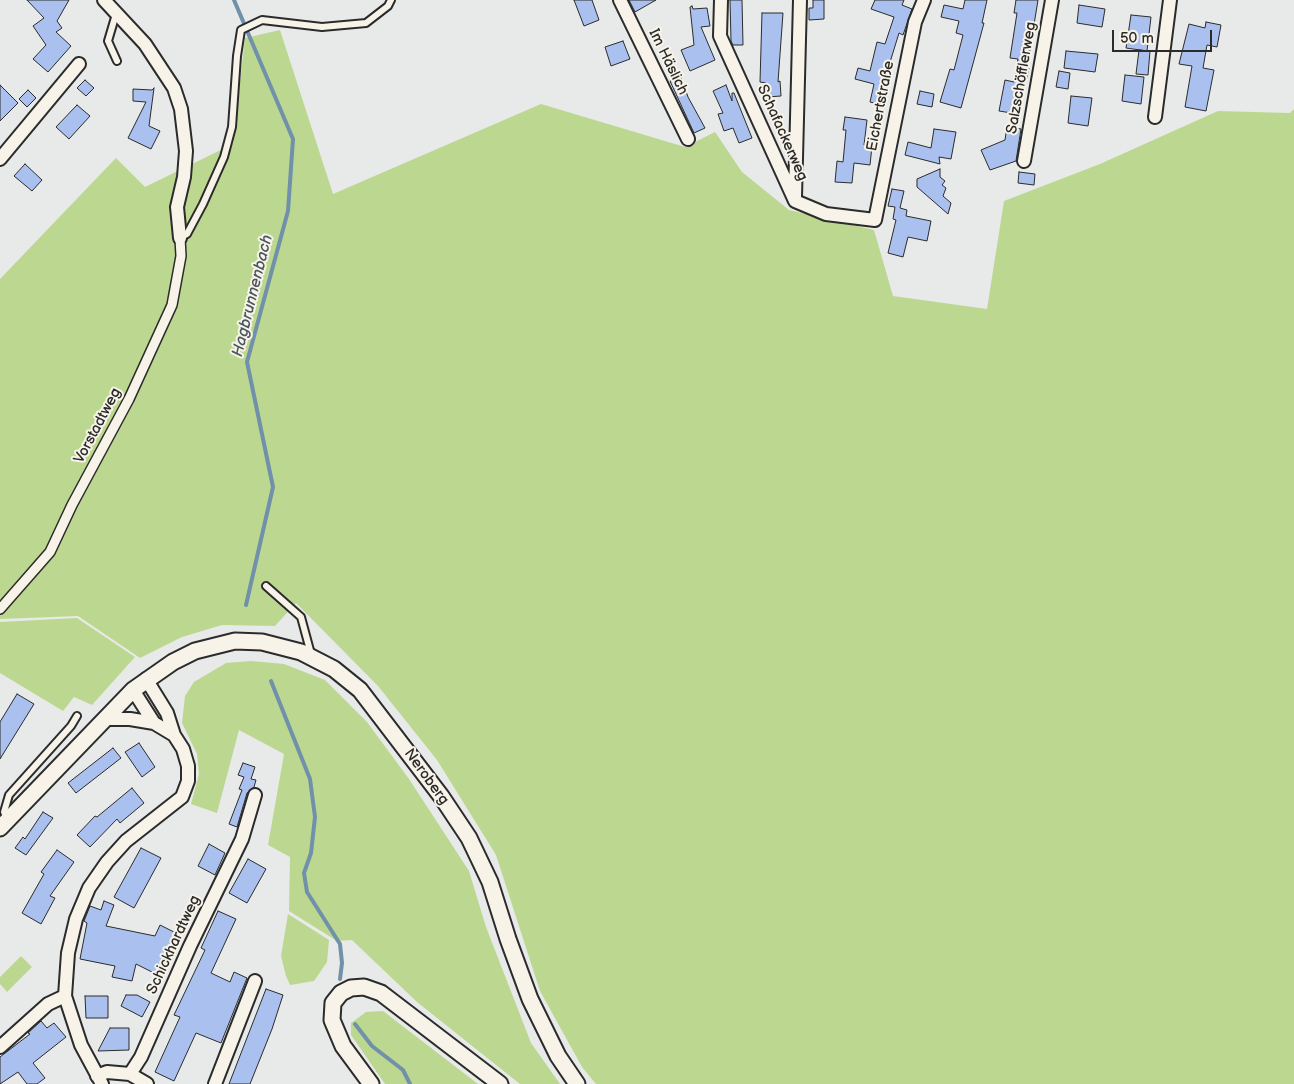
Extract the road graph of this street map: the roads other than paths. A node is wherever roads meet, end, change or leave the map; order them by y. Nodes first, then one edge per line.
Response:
1 (104, 0) edge
2 (391, 0) edge
3 (620, 0) edge
4 (720, 0) edge
5 (800, 0) edge
6 (924, 0) edge
7 (1052, 0) edge
8 (1170, 0) edge
9 (116, 14) junction
10 (117, 61) dead end
11 (79, 64) dead end
12 (1155, 117) dead end
13 (688, 139) dead end
14 (0, 159) edge
15 (1024, 161) dead end
16 (795, 201) junction
17 (875, 220) joint
18 (180, 238) junction
19 (266, 586) dead end
20 (0, 609) edge
21 (312, 658) junction
22 (146, 679) junction
23 (133, 690) junction
24 (77, 716) dead end
25 (104, 719) junction
26 (154, 723) junction
27 (174, 735) junction
28 (255, 795) dead end
29 (4, 824) edge
30 (255, 981) dead end
31 (65, 996) junction
32 (0, 1047) edge
33 (130, 1074) junction
34 (100, 1080) edge
35 (147, 1084) edge
36 (215, 1084) edge
37 (371, 1084) edge
38 (500, 1084) edge
39 (577, 1084) edge

1 - 9 street
2 - 18 lane
3 - 13 street, Im Häslich
4 - 16 street, Schafackerweg
5 - 16 street
6 - 17 street, Eichertstraße
7 - 15 street, Salzschöfflerweg
8 - 12 street
9 - 10 lane
9 - 18 street
11 - 14 street
16 - 17 street, Schafackerweg
18 - 20 street, Vorstadtweg
19 - 21 lane
21 - 22 street, Neroberg
21 - 39 street, Neroberg
22 - 23 street, Neroberg
22 - 27 street
23 - 25 street, Neroberg
23 - 26 street
24 - 29 lane
25 - 26 street
25 - 29 street, Neroberg
26 - 27 street
27 - 31 street
28 - 33 street, Schickhardtweg
30 - 36 street
31 - 32 street
31 - 34 street
33 - 34 street
33 - 35 street
37 - 38 street

